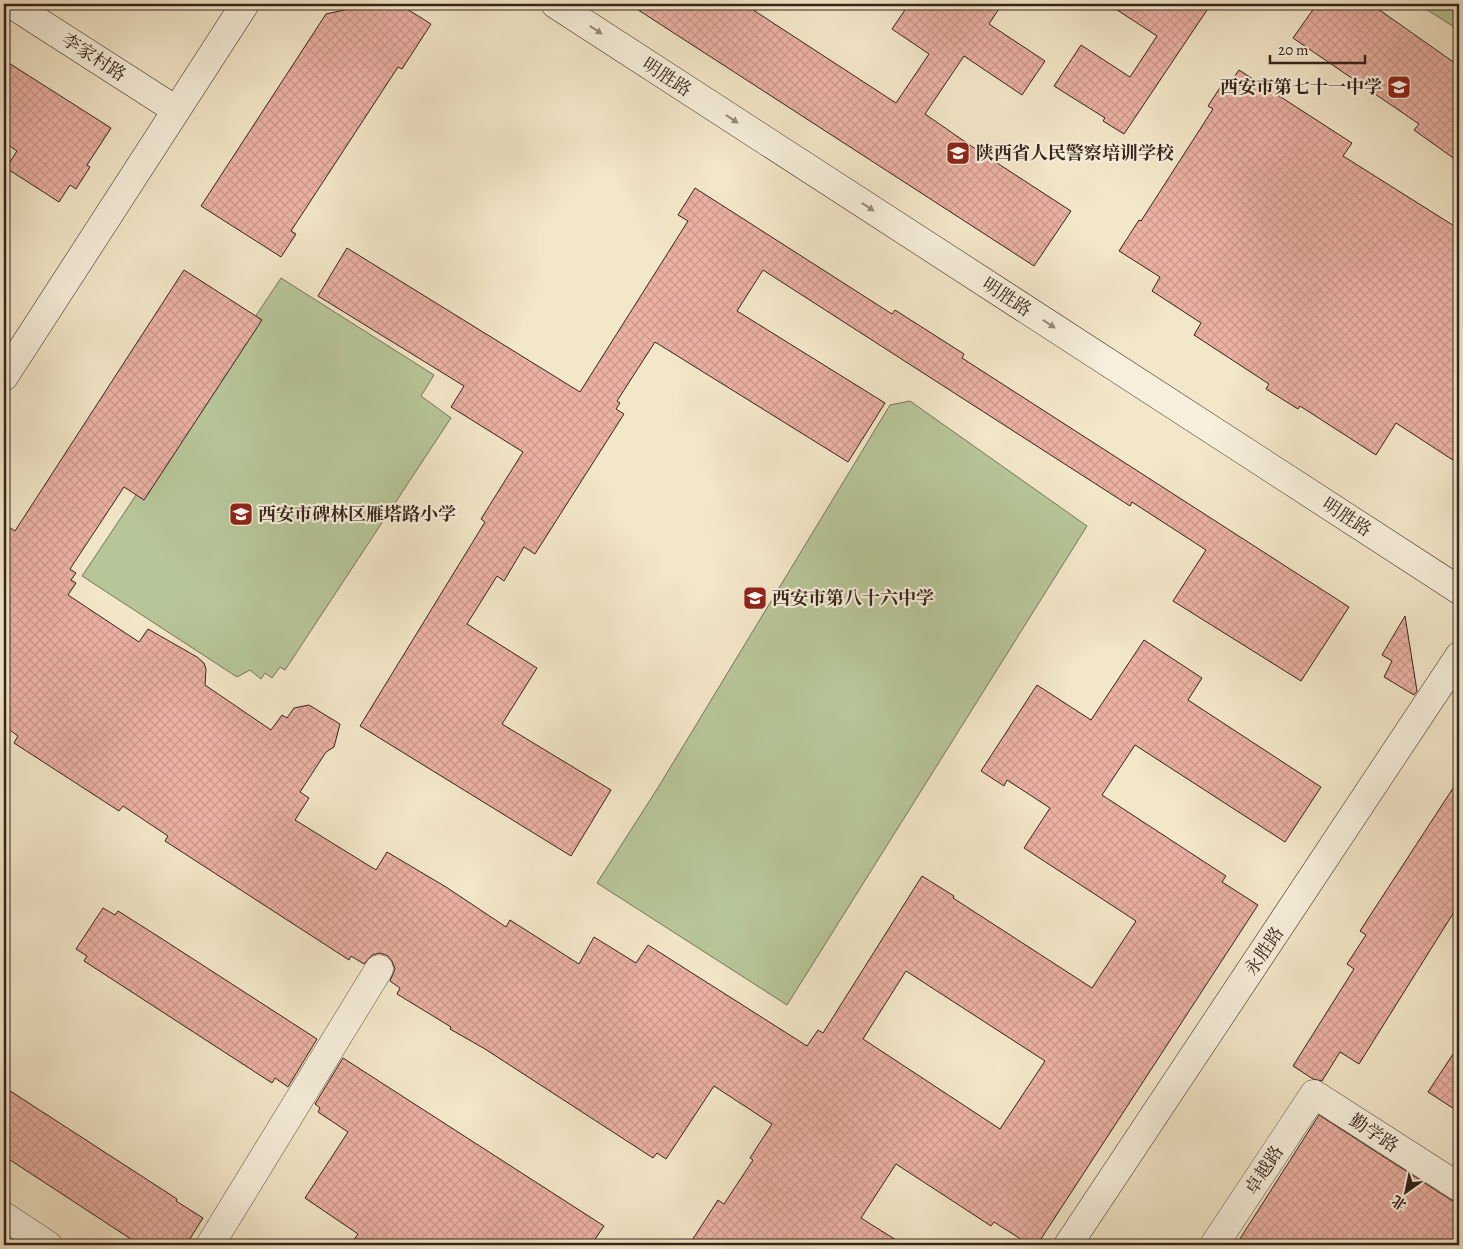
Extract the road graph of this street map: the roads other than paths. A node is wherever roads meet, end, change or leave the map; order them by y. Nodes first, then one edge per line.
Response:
1 (11, 4) edge
2 (244, 4) edge
3 (555, 4) edge
4 (176, 110) junction
5 (4, 377) edge
6 (1459, 590) edge
7 (1459, 656) edge
8 (379, 969) dead end
9 (1314, 1094) joint
10 (1459, 1187) edge
11 (4, 1216) edge
12 (48, 1245) edge
13 (210, 1245) edge
14 (1068, 1245) edge
15 (1214, 1245) edge

1 - 4 street, 李家村路
2 - 4 street
3 -> 6 street, 明胜路
4 - 5 street
7 - 14 street, 永胜路
8 - 13 street
9 - 10 street, 勤学路
9 - 15 street, 卓越路
11 - 12 street

